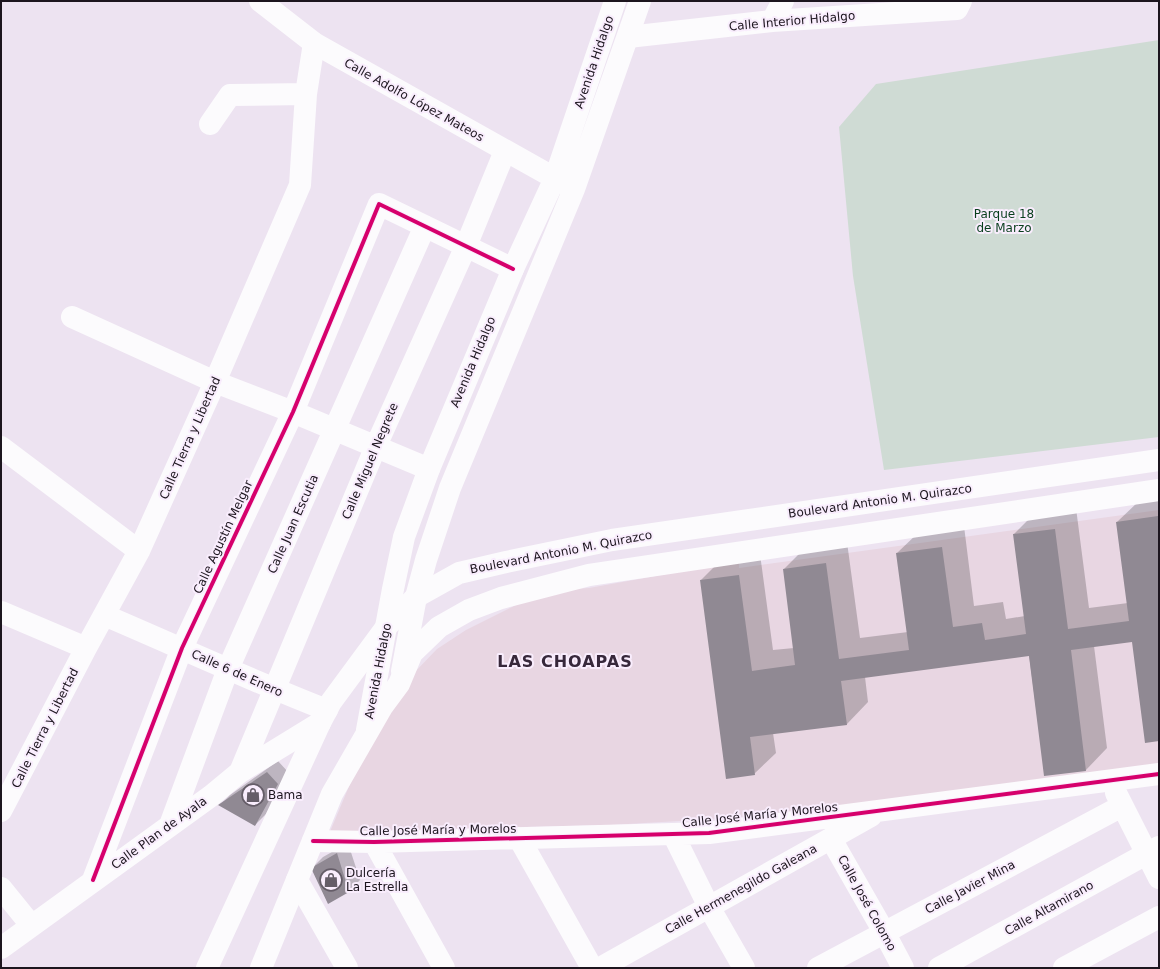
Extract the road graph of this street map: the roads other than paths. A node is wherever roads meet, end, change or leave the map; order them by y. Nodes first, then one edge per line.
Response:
1 (260, 1) edge
2 (615, 1) edge
3 (640, 1) edge
4 (783, 1) edge
5 (959, 5) edge
6 (772, 21) junction
7 (628, 37) junction
8 (314, 43) junction
9 (306, 94) junction
10 (210, 124) dead end
11 (505, 151) junction
12 (555, 178) junction
13 (574, 189) junction
14 (425, 226) junction
15 (466, 246) junction
16 (513, 269) junction
17 (72, 317) dead end
18 (215, 382) junction
19 (293, 412) junction
20 (334, 429) junction
21 (376, 446) junction
22 (1, 447) edge
23 (1159, 460) edge
24 (429, 469) junction
25 (1159, 490) edge
26 (139, 551) junction
27 (416, 597) junction
28 (1, 612) edge
29 (104, 615) junction
30 (387, 626) junction
31 (86, 648) junction
32 (182, 648) junction
33 (228, 669) junction
34 (399, 684) junction
35 (274, 690) junction
36 (324, 717) junction
37 (366, 734) junction
38 (240, 772) junction
39 (1159, 774) edge
40 (1109, 780) junction
41 (1122, 806) junction
42 (1, 811) edge
43 (881, 811) junction
44 (170, 825) junction
45 (673, 834) junction
46 (519, 838) junction
47 (831, 839) junction
48 (313, 841) junction
49 (374, 842) junction
50 (1153, 851) edge
51 (1159, 878) edge
52 (94, 880) junction
53 (297, 880) junction
54 (1, 888) edge
55 (709, 907) junction
56 (1159, 918) edge
57 (31, 926) junction
58 (884, 932) junction
59 (1, 948) edge
60 (207, 968) edge
61 (261, 968) edge
62 (347, 968) edge
63 (444, 968) edge
64 (592, 968) edge
65 (600, 968) edge
66 (744, 968) edge
67 (818, 968) edge
68 (903, 968) edge
69 (939, 968) edge
70 (1064, 968) edge

1 - 8 street, Calle Adolfo López Mateos
2 - 12 street, Avenida Hidalgo
3 - 7 street, Avenida Hidalgo
4 - 6 street
5 - 6 street, Calle Interior Hidalgo
6 - 7 street, Calle Interior Hidalgo
7 - 13 street, Avenida Hidalgo
8 - 9 street, Calle Tierra y Libertad
8 - 11 street, Calle Adolfo López Mateos
9 - 10 street
9 - 18 street, Calle Tierra y Libertad
11 - 12 street, Calle Adolfo López Mateos
11 - 15 street, Calle Miguel Negrete
12 - 13 street, Calle Adolfo López Mateos
12 - 16 street, Avenida Hidalgo
13 - 27 street, Avenida Hidalgo
14 - 15 street
14 - 19 street, Calle Agustín Melgar
14 - 20 street, Calle Juan Escutia
15 - 16 street
15 - 21 street, Calle Miguel Negrete
16 - 24 street, Avenida Hidalgo
17 - 18 street
18 - 19 street
18 - 26 street, Calle Tierra y Libertad
19 - 20 street
19 - 32 street, Calle Agustín Melgar
20 - 21 street
20 - 33 street, Calle Juan Escutia
21 - 24 street
21 - 35 street, Calle Miguel Negrete
22 - 26 street
23 - 27 street, Boulevard Antonio M. Quirazco
24 - 30 street, Avenida Hidalgo
25 - 34 street
26 - 29 street, Calle Tierra y Libertad
27 - 30 street, Boulevard Antonio M. Quirazco
27 - 34 street, Avenida Hidalgo
28 - 31 street
29 - 31 street, Calle Tierra y Libertad
29 - 32 street, Calle 6 de Enero
30 - 36 street, Boulevard Antonio M. Quirazco
30 - 37 street, Avenida Hidalgo
31 - 42 street, Calle Tierra y Libertad
32 - 33 street, Calle 6 de Enero
32 - 52 street, Calle Agustín Melgar
33 - 35 street, Calle 6 de Enero
33 - 44 street, Calle Juan Escutia
34 - 37 street
35 - 36 street, Calle 6 de Enero
35 - 38 street, Calle Miguel Negrete
36 - 38 street, Calle Plan de Ayala
36 - 60 street, Boulevard Antonio M. Quirazco
37 - 48 street
38 - 44 street, Calle Plan de Ayala
39 - 40 street, Calle José María y Morelos
40 - 41 street
40 - 43 street, Calle José María y Morelos
41 - 50 street
41 - 58 street, Calle Javier Mina
43 - 45 street, Calle José María y Morelos
43 - 47 street, Calle Hermenegildo Galeana
44 - 52 street, Calle Plan de Ayala
45 - 46 street, Calle José María y Morelos
45 - 55 street
46 - 49 street, Calle José María y Morelos
46 - 64 street
47 - 55 street, Calle Hermenegildo Galeana
47 - 58 street, Calle José Colomo
48 - 49 street, Calle José María y Morelos
48 - 53 street
49 - 63 street
50 - 51 street
50 - 69 street, Calle Altamirano
52 - 57 street, Calle Plan de Ayala
53 - 61 street
53 - 62 street
54 - 57 street
55 - 65 street, Calle Hermenegildo Galeana
55 - 66 street
56 - 70 street
57 - 59 street, Calle Plan de Ayala
58 - 67 street, Calle Javier Mina
58 - 68 street, Calle José Colomo

